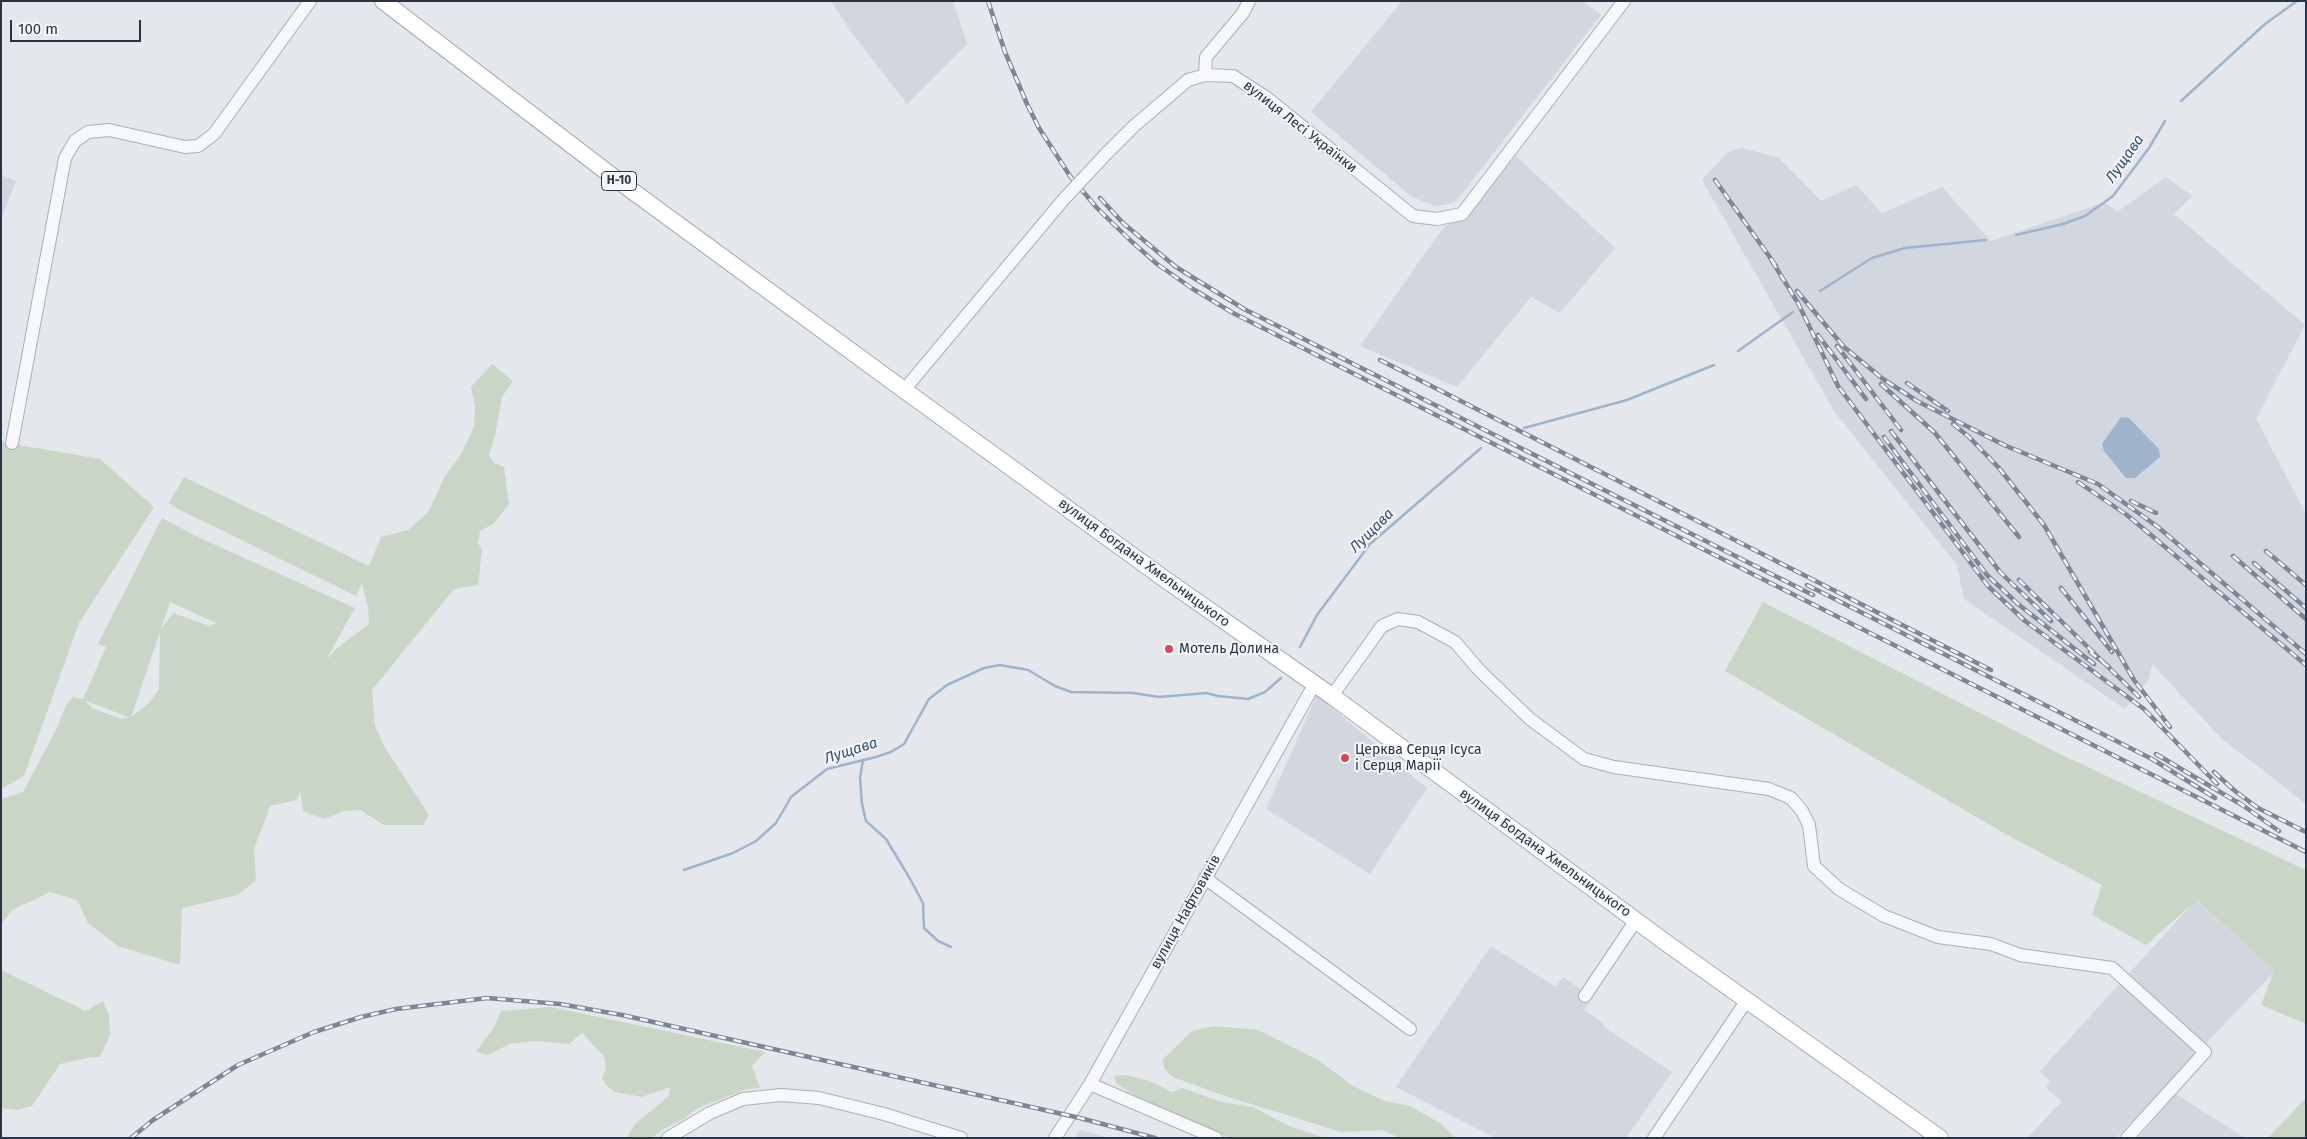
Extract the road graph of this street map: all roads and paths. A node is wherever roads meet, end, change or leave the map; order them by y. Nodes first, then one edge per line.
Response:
1 (310, 1) edge
2 (383, 1) edge
3 (1249, 1) edge
4 (1624, 1) edge
5 (1205, 75) junction
6 (904, 390) junction
7 (12, 443) dead end
8 (1314, 685) junction
9 (1332, 696) junction
10 (1205, 878) junction
11 (1636, 920) junction
12 (1585, 996) dead end
13 (1747, 1000) junction
14 (1410, 1029) dead end
15 (1090, 1084) junction
16 (668, 1138) edge
17 (961, 1138) edge
18 (1055, 1138) edge
19 (1216, 1138) edge
20 (1654, 1138) edge
21 (1940, 1138) edge
22 (2126, 1138) edge

1 - 7 street
2 - 6 main road, вулиця Богдана Хмельницького / Н-10
3 - 5 street
4 - 5 street, вулиця Лесі Українки
5 - 6 street, вулиця Лесі Українки, bridge
6 - 8 main road, вулиця Богдана Хмельницького / Н-10
8 - 9 main road, вулиця Богдана Хмельницького / Н-10
8 - 10 street, вулиця Нафтовиків
9 - 11 main road, вулиця Богдана Хмельницького / Н-10
9 - 22 street
10 - 14 street
10 - 15 street, вулиця Нафтовиків
11 - 12 street
11 - 13 main road, вулиця Богдана Хмельницького / Н-10
13 - 20 street
13 - 21 main road, вулиця Богдана Хмельницького / Н-10
15 - 18 street, вулиця Нафтовиків
15 - 19 street
16 - 17 street

